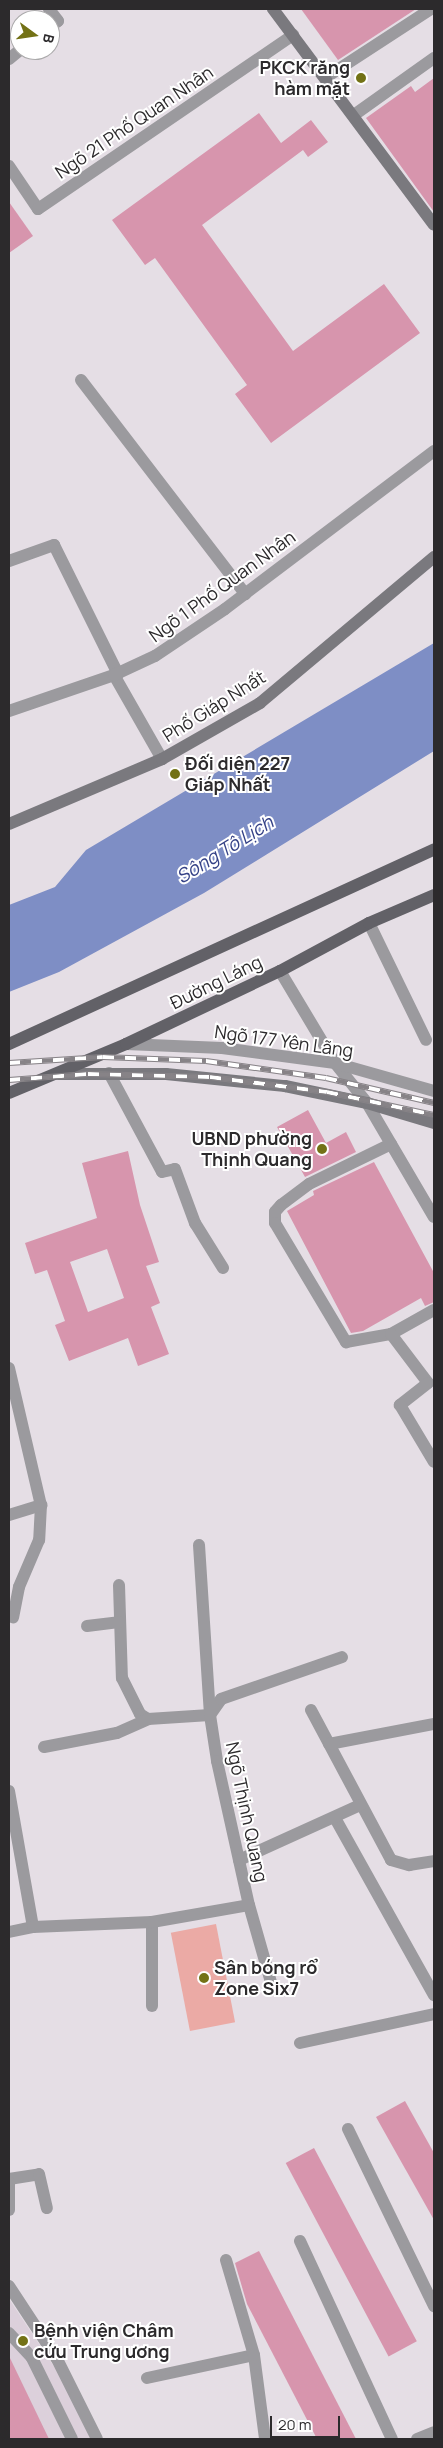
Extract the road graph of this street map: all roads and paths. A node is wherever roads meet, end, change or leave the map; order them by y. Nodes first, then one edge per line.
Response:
1 (273, 9) edge
2 (431, 9) edge
3 (292, 35) junction
4 (434, 58) edge
5 (325, 78) junction
6 (354, 115) junction
7 (9, 166) edge
8 (434, 226) edge
9 (81, 380) dead end
10 (434, 451) edge
11 (434, 557) edge
12 (9, 561) edge
13 (245, 594) junction
14 (116, 675) junction
15 (9, 711) edge
16 (162, 759) junction
17 (9, 824) edge
18 (434, 849) edge
19 (434, 895) edge
20 (370, 922) junction
21 (280, 971) junction
22 (426, 1040) dead end
23 (9, 1044) edge
24 (126, 1044) junction
25 (335, 1063) junction
26 (109, 1073) junction
27 (58, 1074) junction
28 (434, 1091) edge
29 (9, 1093) edge
30 (367, 1103) junction
31 (434, 1123) edge
32 (391, 1144) junction
33 (434, 1217) edge
34 (224, 1268) dead end
35 (434, 1310) edge
36 (391, 1334) junction
37 (9, 1368) edge
38 (434, 1462) edge
39 (41, 1505) junction
40 (9, 1515) edge
41 (199, 1545) dead end
42 (119, 1586) dead end
43 (13, 1617) dead end
44 (119, 1622) junction
45 (87, 1626) dead end
46 (342, 1657) dead end
47 (311, 1710) dead end
48 (210, 1715) junction
49 (148, 1719) junction
50 (434, 1724) edge
51 (329, 1744) junction
52 (44, 1747) dead end
53 (9, 1791) edge
54 (360, 1804) junction
55 (335, 1818) junction
56 (239, 1860) junction
57 (434, 1861) edge
58 (249, 1905) junction
59 (152, 1922) junction
60 (33, 1926) junction
61 (9, 1932) edge
62 (273, 1989) dead end
63 (434, 1995) edge
64 (152, 2006) dead end
65 (434, 2014) edge
66 (300, 2043) dead end
67 (348, 2129) dead end
68 (9, 2181) edge
69 (47, 2208) dead end
70 (9, 2210) edge
71 (300, 2241) dead end
72 (226, 2260) dead end
73 (9, 2286) edge
74 (434, 2306) edge
75 (9, 2333) edge
76 (254, 2355) junction
77 (147, 2378) dead end
78 (434, 2432) edge
79 (72, 2439) edge
80 (98, 2439) edge
81 (265, 2439) edge
82 (392, 2439) edge
83 (416, 2439) edge

1 - 3 main road
2 - 5 street
3 - 5 main road
3 - 7 street, Ngõ 21 Phố Quan Nhân
4 - 6 street
5 - 6 main road
6 - 8 main road
9 - 13 street
10 - 13 street, Ngõ 1 Phố Quan Nhân
11 - 16 main road, Phố Giáp Nhất
12 - 14 street
13 - 14 street, Ngõ 1 Phố Quan Nhân
14 - 15 street, Ngõ 1 Phố Quan Nhân
14 - 16 street
16 - 17 main road, Phố Giáp Nhất
18 - 23 main road, Đường Láng
19 - 20 main road, Đường Láng
20 - 21 main road, Đường Láng
20 - 22 street
21 - 24 main road, Đường Láng
21 - 25 street
24 - 25 street, Ngõ 177 Yên Lãng
24 - 27 main road, Đường Láng
25 - 28 street, Ngõ 177 Yên Lãng
25 - 30 street
26 - 27 main road
26 - 30 main road
26 - 34 street
27 - 29 main road, Đường Láng
30 - 31 main road
30 - 32 street
32 - 33 street
32 - 36 street
35 - 36 street
36 - 38 street
37 - 39 street
39 - 40 street
39 - 43 street
41 - 48 street, Ngõ Thịnh Quang
42 - 44 street
44 - 45 street
44 - 49 street
46 - 48 street
47 - 51 street
48 - 49 street
48 - 56 street, Ngõ Thịnh Quang
49 - 52 street
50 - 51 street
51 - 54 street
53 - 60 street
54 - 55 street
54 - 57 street
55 - 56 street
55 - 63 street
56 - 58 street, Ngõ Thịnh Quang
58 - 59 street, Ngõ Thịnh Quang
58 - 62 street
59 - 60 street, Ngõ Thịnh Quang
59 - 64 street
60 - 61 street, Ngõ Thịnh Quang
65 - 66 street
67 - 74 street
68 - 69 street
68 - 70 street
71 - 82 street
72 - 76 street
73 - 80 street
75 - 79 street
76 - 77 street
76 - 81 street
78 - 83 street

